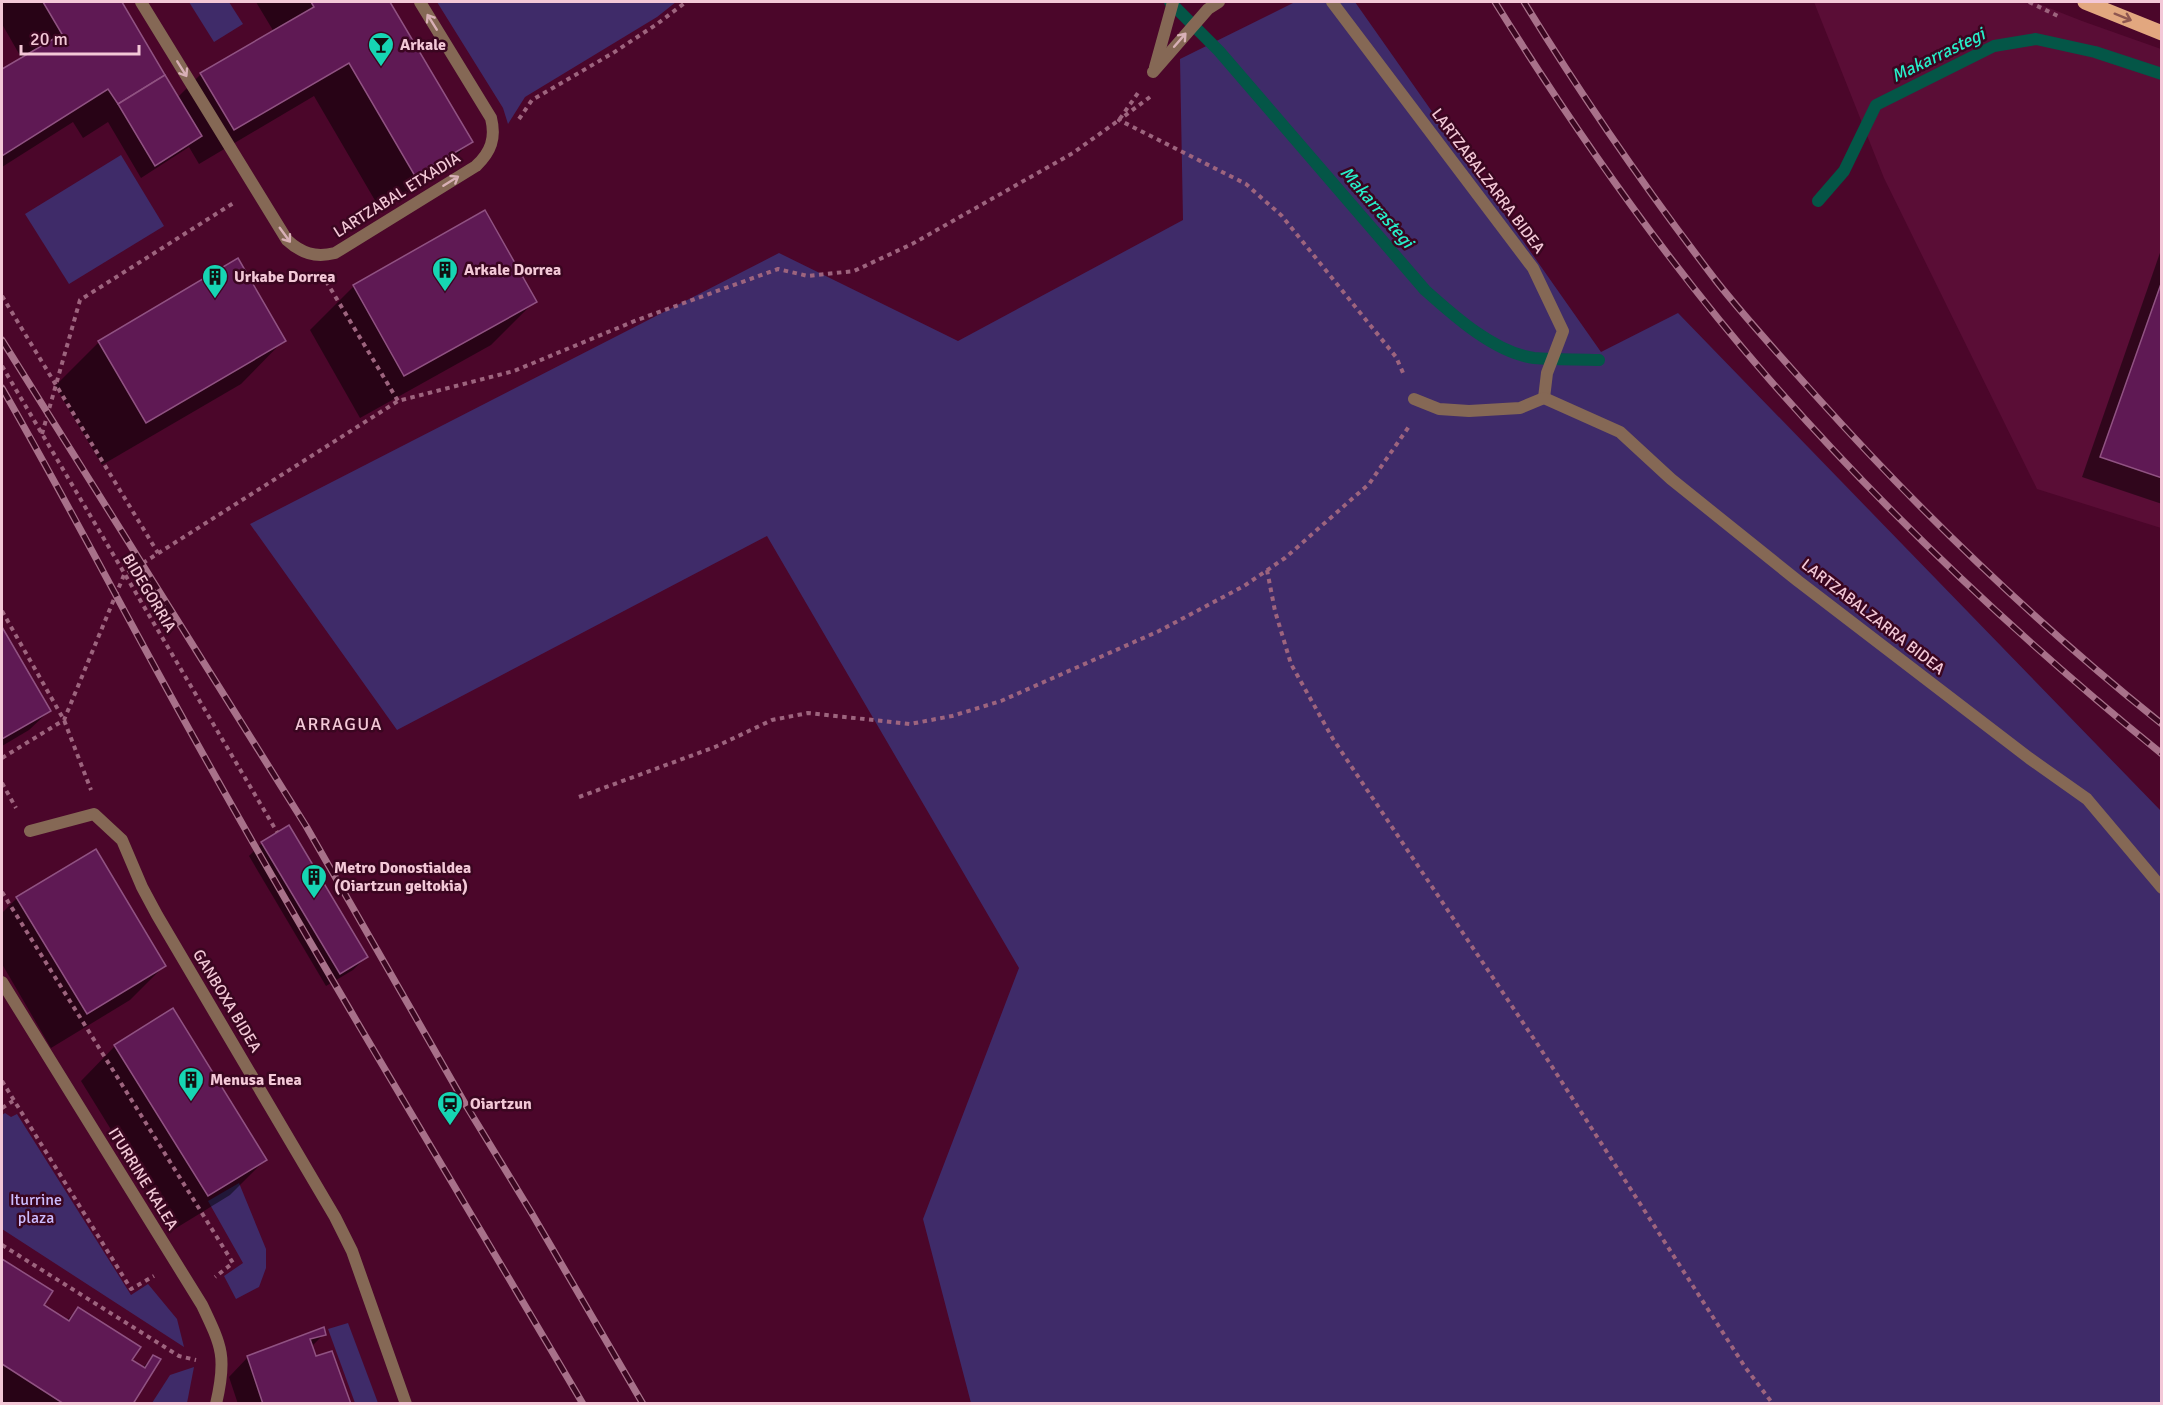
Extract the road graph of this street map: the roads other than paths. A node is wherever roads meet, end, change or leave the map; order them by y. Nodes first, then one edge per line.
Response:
1 (141, 2) edge
2 (420, 2) edge
3 (1173, 2) edge
4 (1332, 2) edge
5 (2085, 2) edge
6 (1213, 5) edge
7 (2162, 33) edge
8 (1544, 398) junction
9 (1414, 399) road end
10 (30, 831) dead end
11 (2162, 888) edge
12 (2, 982) edge
13 (216, 1404) edge
14 (405, 1404) edge

1 -> 2 street, LARTZABAL ETXADIA
3 -> 6 street
4 - 8 street, LARTZABALZARRA BIDEA
5 -> 7 main road
8 - 9 street
8 - 11 street, LARTZABALZARRA BIDEA
10 - 14 street, GANBOXA BIDEA
12 - 13 street, ITURRINE KALEA

